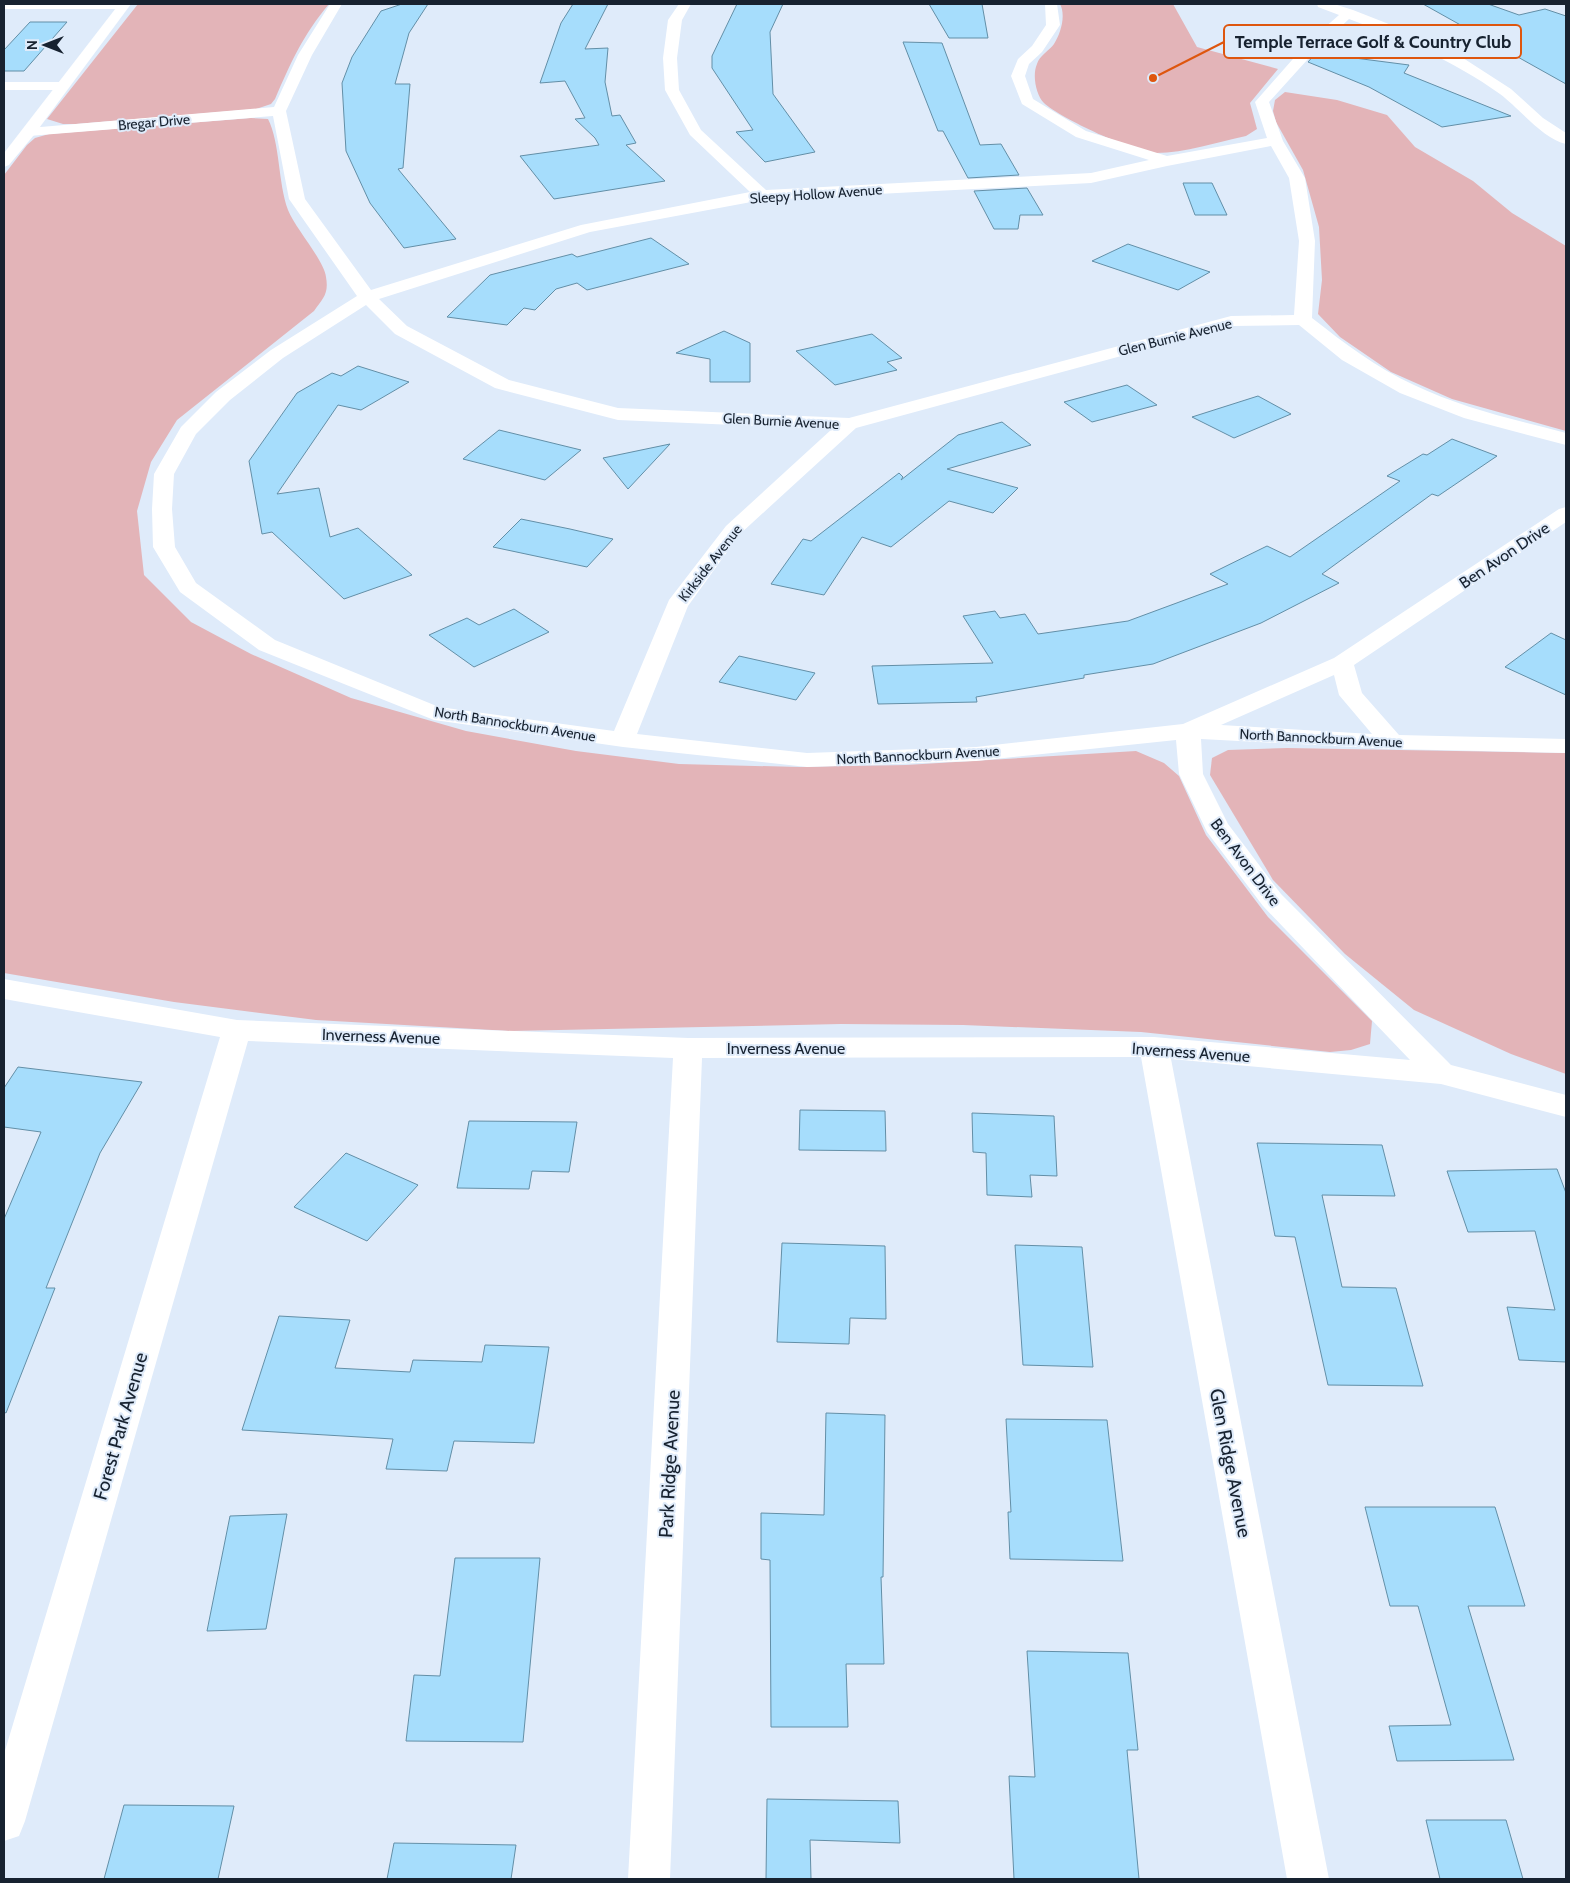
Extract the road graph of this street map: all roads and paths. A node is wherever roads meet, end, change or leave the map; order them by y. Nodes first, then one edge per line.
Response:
1 (336, 4) edge
2 (685, 4) edge
3 (1051, 4) edge
4 (1323, 4) edge
5 (4, 5) edge
6 (124, 5) edge
7 (1348, 13) junction
8 (4, 86) edge
9 (62, 86) junction
10 (279, 111) junction
11 (29, 132) junction
12 (1566, 140) edge
13 (1276, 141) junction
14 (1167, 161) junction
15 (4, 162) edge
16 (762, 195) junction
17 (367, 297) junction
18 (1303, 320) junction
19 (849, 424) junction
20 (1566, 439) edge
21 (1566, 513) edge
22 (1342, 663) junction
23 (1188, 731) junction
24 (623, 740) junction
25 (1392, 742) junction
26 (1566, 746) edge
27 (4, 989) edge
28 (237, 1030) junction
29 (1154, 1047) junction
30 (688, 1048) junction
31 (1441, 1073) junction
32 (1566, 1106) edge
33 (4, 1821) edge
34 (649, 1879) edge
35 (1308, 1879) edge

1 - 10 street
2 - 16 street
3 - 14 street
4 - 7 street
5 - 6 street
6 - 9 street
7 - 12 street
7 - 13 street
8 - 9 street
9 - 11 street
10 - 11 street, Bregar Drive
10 - 17 street
11 - 15 street
13 - 14 street, Sleepy Hollow Avenue
13 - 18 street
14 - 16 street, Sleepy Hollow Avenue
16 - 17 street, Sleepy Hollow Avenue
17 - 19 street, Glen Burnie Avenue
17 - 24 street, North Bannockburn Avenue
18 - 19 street, Glen Burnie Avenue
18 - 20 street
19 - 24 street, Kirkside Avenue
21 - 22 street, Ben Avon Drive
22 - 23 street, Ben Avon Drive
22 - 25 street
23 - 24 street, North Bannockburn Avenue
23 - 25 street, North Bannockburn Avenue
23 - 31 street, Ben Avon Drive
25 - 26 street, North Bannockburn Avenue
27 - 28 street, Inverness Avenue
28 - 30 street, Inverness Avenue
28 - 33 street, Forest Park Avenue
29 - 30 street, Inverness Avenue
29 - 31 street, Inverness Avenue
29 - 35 street, Glen Ridge Avenue
30 - 34 street, Park Ridge Avenue
31 - 32 street, Inverness Avenue

